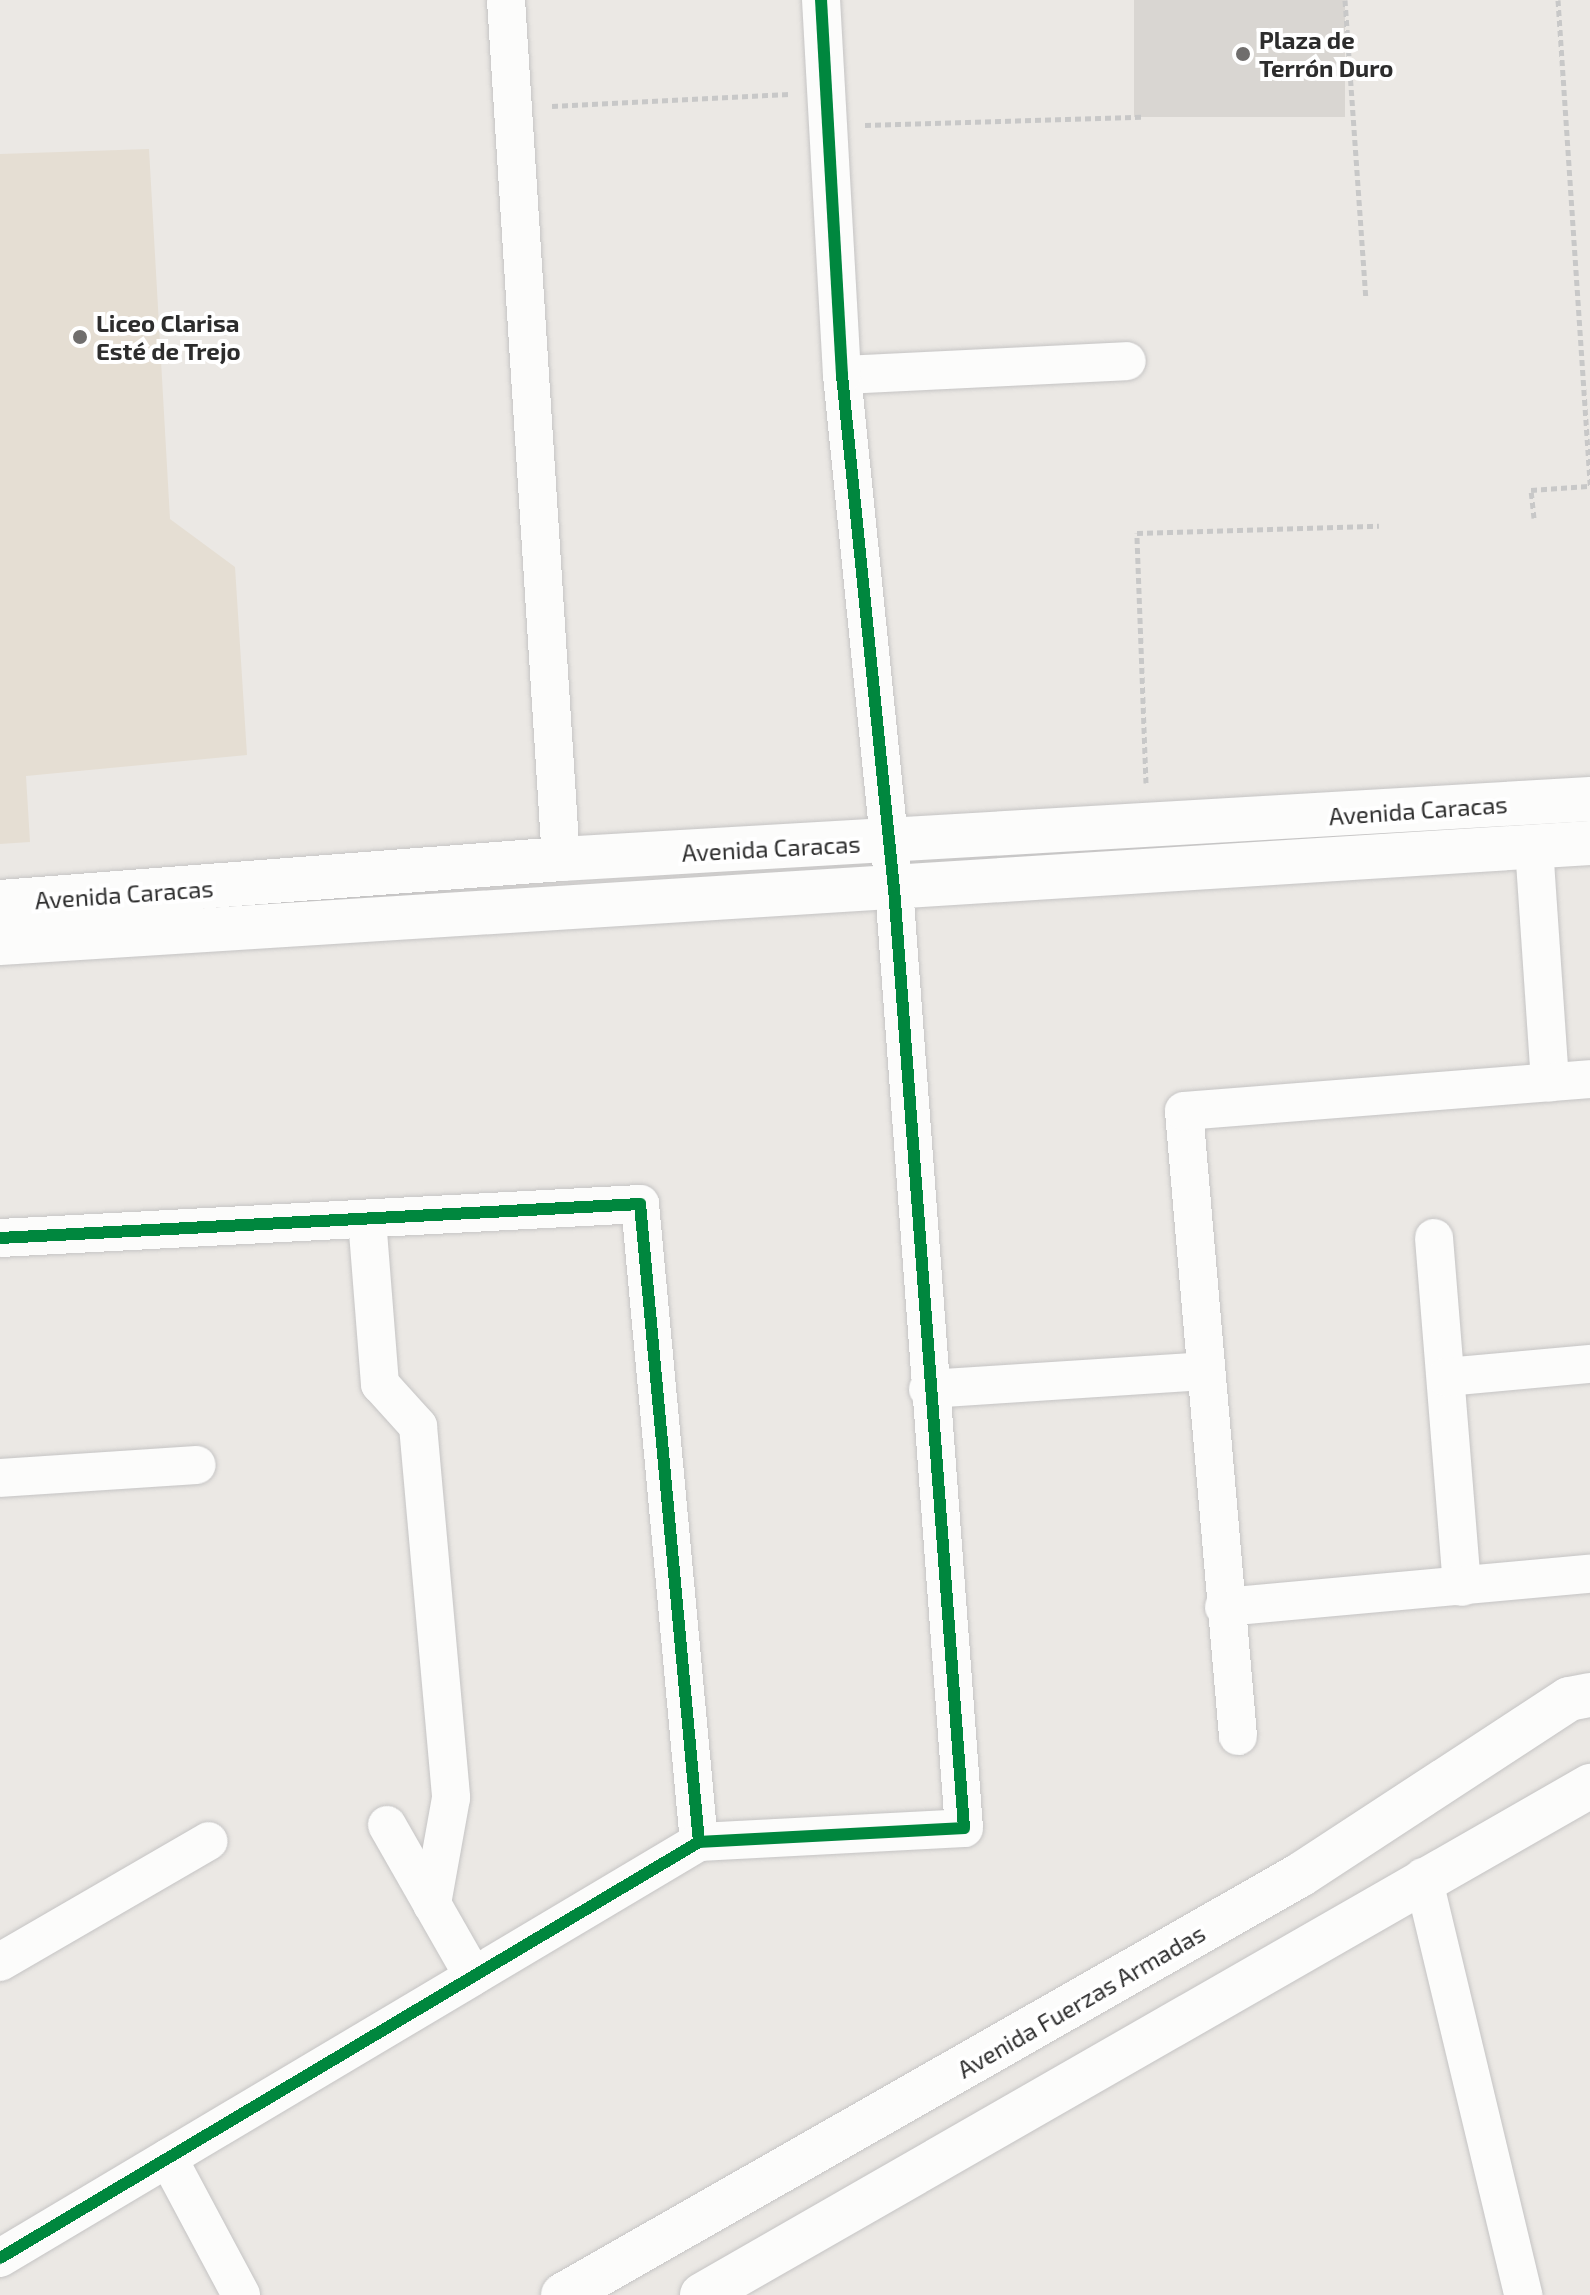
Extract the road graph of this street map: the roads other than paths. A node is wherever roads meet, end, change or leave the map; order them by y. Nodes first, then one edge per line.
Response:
1 (506, 0) edge
2 (821, 0) edge
3 (1127, 361) dead end
4 (842, 375) junction
5 (1590, 799) edge
6 (888, 842) junction
7 (1590, 843) edge
8 (1534, 847) junction
9 (561, 859) junction
10 (894, 889) junction
11 (0, 902) edge
12 (0, 943) edge
13 (1590, 1079) edge
14 (1550, 1082) junction
15 (367, 1219) junction
16 (0, 1238) edge
17 (1434, 1238) dead end
18 (1590, 1364) edge
19 (1204, 1371) junction
20 (1446, 1377) junction
21 (928, 1389) junction
22 (197, 1465) dead end
23 (0, 1478) edge
24 (1590, 1574) edge
25 (1462, 1587) junction
26 (1224, 1607) junction
27 (1590, 1695) edge
28 (1238, 1736) dead end
29 (1590, 1786) edge
30 (387, 1825) dead end
31 (209, 1841) dead end
32 (699, 1842) junction
33 (1423, 1877) junction
34 (432, 1904) junction
35 (0, 1962) edge
36 (473, 1976) junction
37 (168, 2158) junction
38 (0, 2258) edge
39 (241, 2295) edge
40 (563, 2295) edge
41 (702, 2295) edge
42 (1523, 2295) edge

1 - 9 street
2 - 4 street
3 - 4 street
4 - 6 street
5 - 6 main road, Avenida Caracas
6 - 9 main road, Avenida Caracas
6 - 10 street
7 - 8 main road, Avenida Caracas
8 - 10 main road, Avenida Caracas
8 - 14 street
9 - 11 main road, Avenida Caracas
10 - 12 main road, Avenida Caracas
10 - 21 street
13 - 14 street
14 - 19 street
15 - 16 street
15 - 32 street
15 - 34 street
17 - 20 street
18 - 20 street
19 - 21 street
19 - 26 street
20 - 25 street
21 - 32 street
22 - 23 street
24 - 25 street
25 - 26 street
26 - 28 street
27 - 40 main road, Avenida Fuerzas Armadas
29 - 33 main road
30 - 34 street
31 - 35 street
32 - 36 street
33 - 41 main road
33 - 42 street
34 - 36 street
36 - 37 street
37 - 38 street
37 - 39 street

